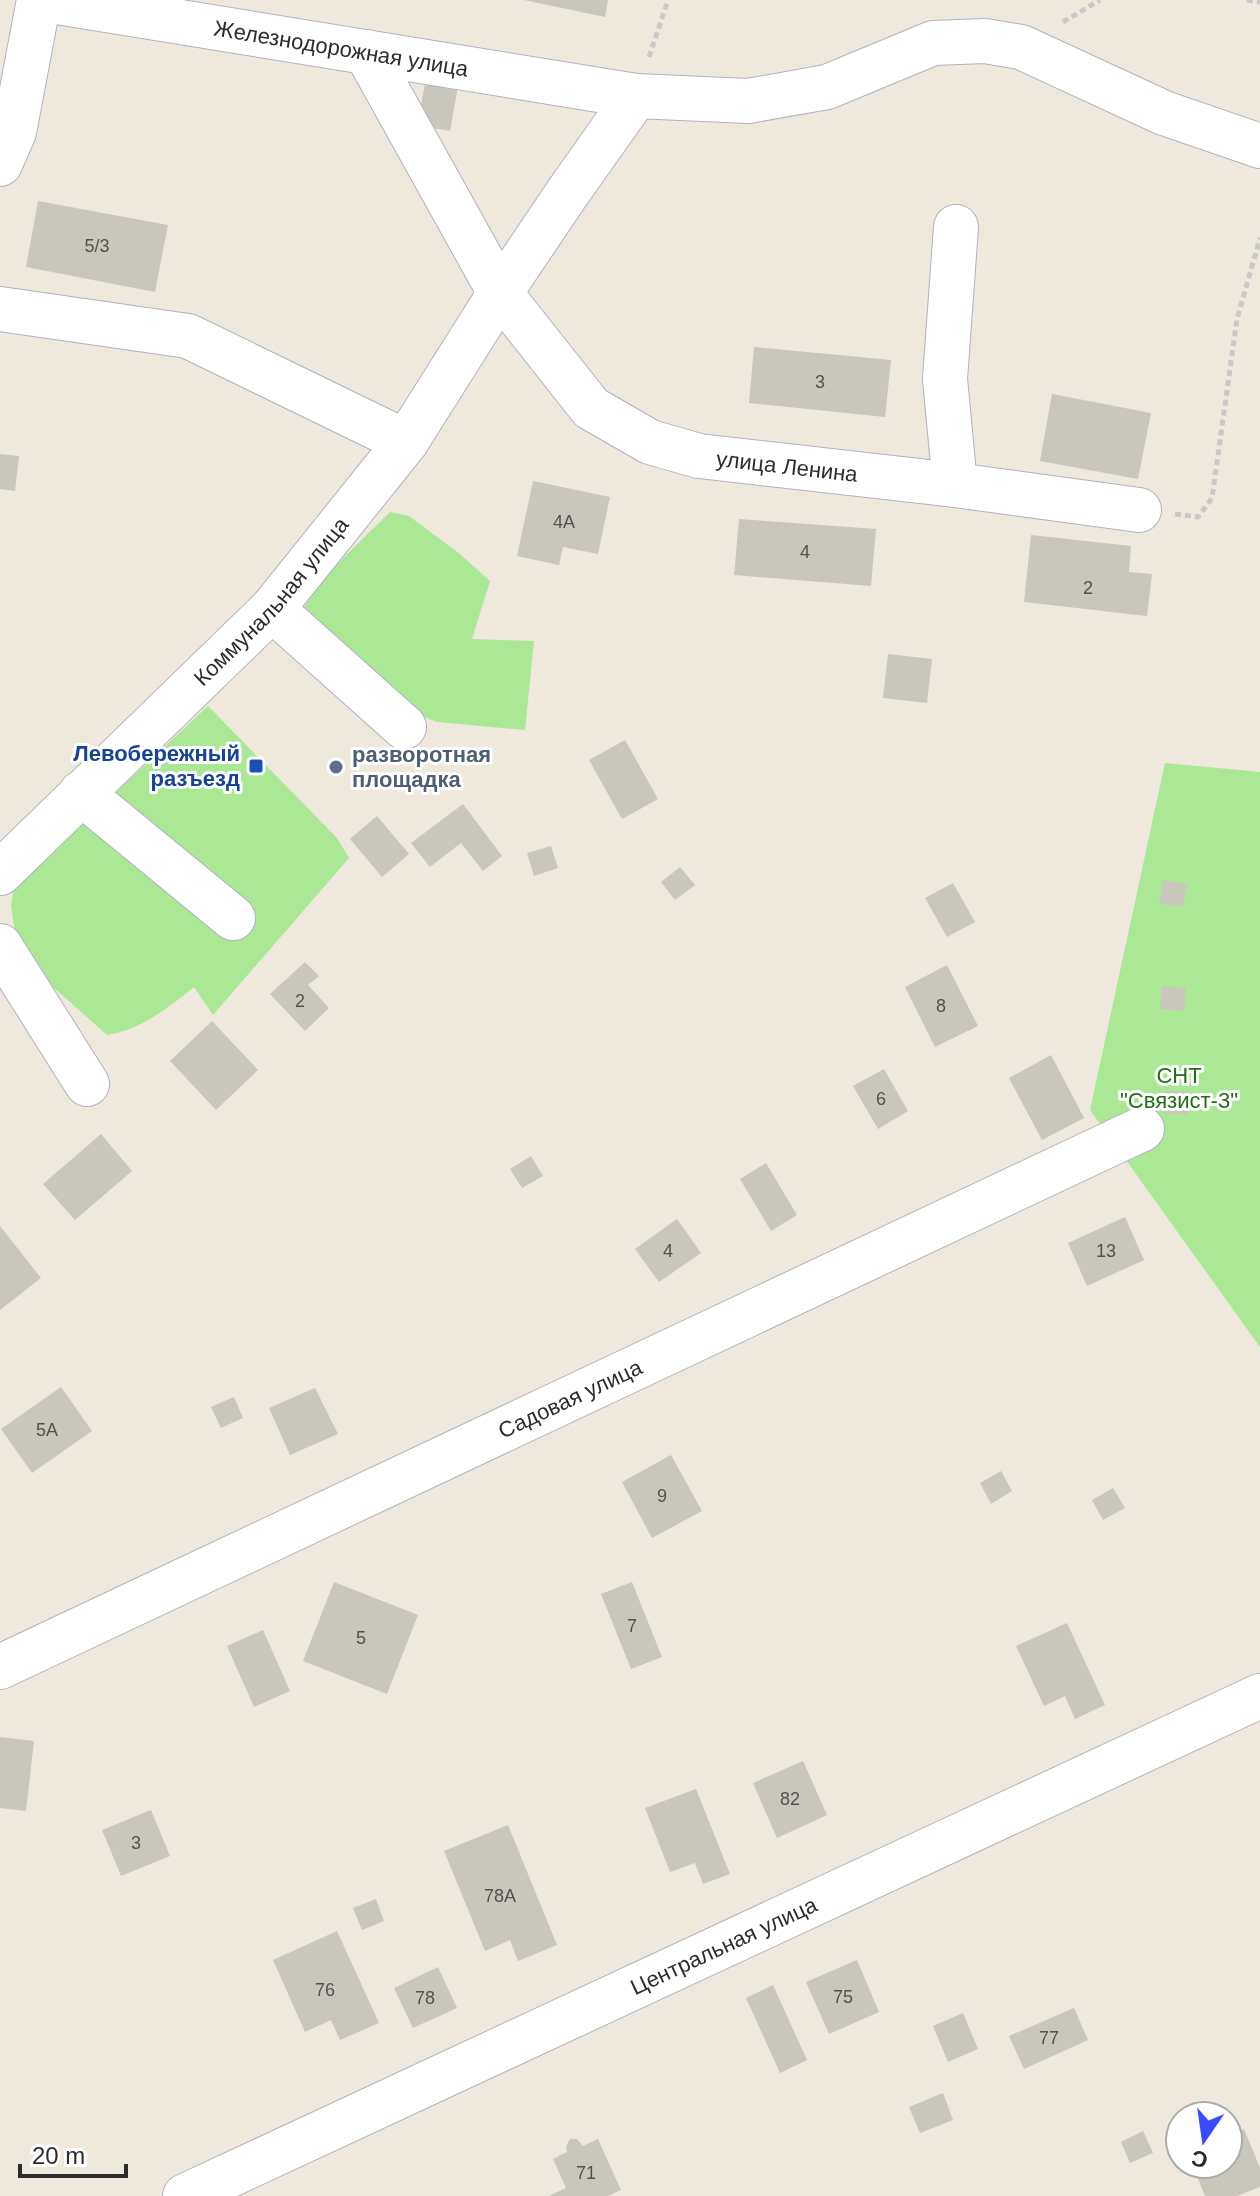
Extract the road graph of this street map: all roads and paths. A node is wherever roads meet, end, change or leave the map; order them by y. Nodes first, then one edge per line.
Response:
1 (42, 0) edge
2 (668, 0) edge
3 (1247, 0) edge
4 (1260, 2) edge
5 (366, 52) junction
6 (636, 96) junction
7 (1260, 146) edge
8 (0, 164) edge
9 (956, 227) dead end
10 (1260, 238) edge
11 (500, 293) junction
12 (0, 309) edge
13 (406, 442) junction
14 (955, 485) junction
15 (1139, 510) joint
16 (272, 609) junction
17 (404, 727) dead end
18 (81, 793) junction
19 (0, 873) edge
20 (233, 918) dead end
21 (0, 946) edge
22 (87, 1084) dead end
23 (1142, 1129) dead end
24 (0, 1667) edge
25 (1260, 1696) edge
26 (185, 2196) edge

1 - 5 street, Железнодорожная улица
1 - 8 street
2 - 6 path
3 - 4 path
5 - 6 street, Железнодорожная улица
5 - 11 street, улица Ленина
6 - 7 street, Железнодорожная улица
6 - 11 street, Коммунальная улица
9 - 14 street
10 - 15 path
11 - 13 street, Коммунальная улица
11 - 14 street, улица Ленина
12 - 13 street
13 - 16 street, Коммунальная улица
14 - 15 street, улица Ленина
16 - 17 street
16 - 18 street, Коммунальная улица
18 - 19 street, Коммунальная улица
18 - 20 street
21 - 22 street
23 - 24 street, Садовая улица
25 - 26 street, Центральная улица

